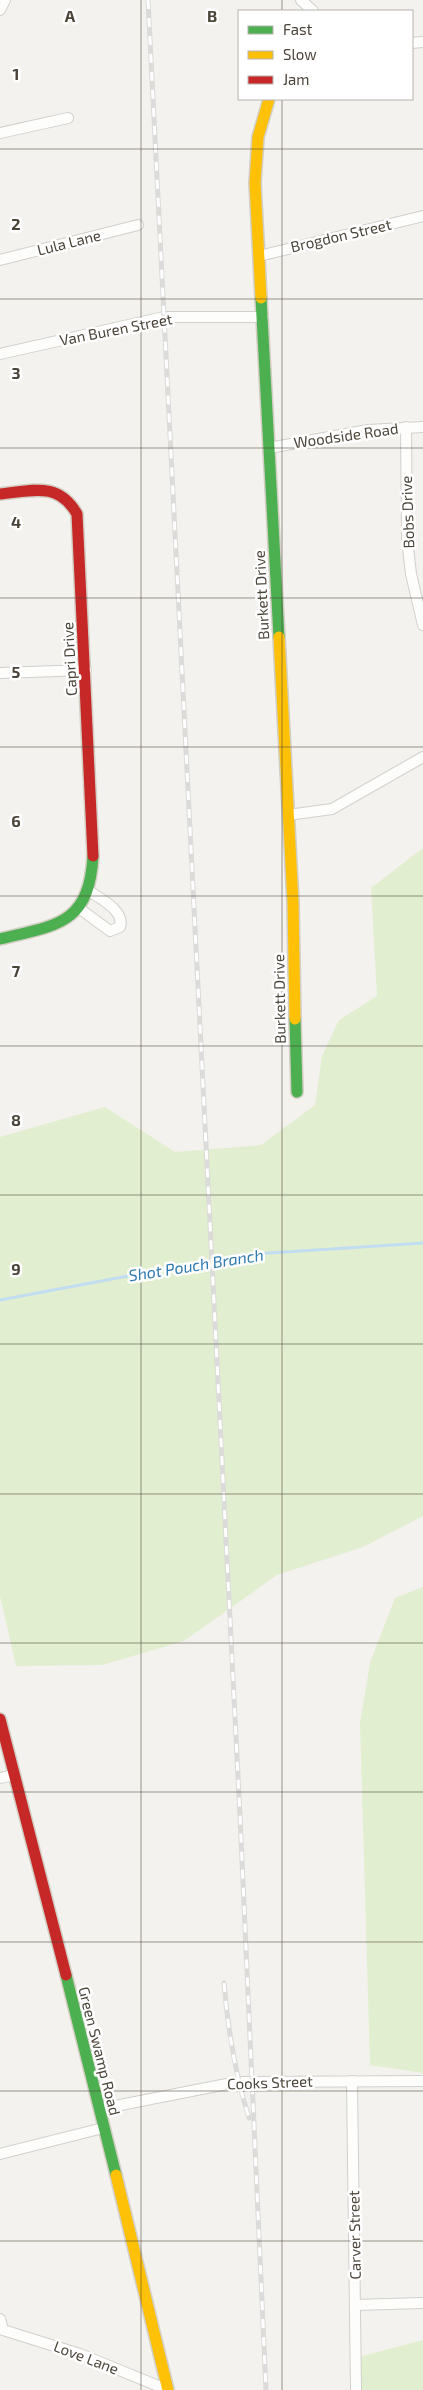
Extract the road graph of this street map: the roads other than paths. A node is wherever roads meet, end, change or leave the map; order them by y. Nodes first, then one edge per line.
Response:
1 (301, 0) edge
2 (312, 10) edge
3 (269, 100) edge
4 (68, 118) dead end
5 (0, 133) edge
6 (423, 216) edge
7 (138, 225) dead end
8 (259, 256) junction
9 (0, 260) edge
10 (263, 317) junction
11 (0, 354) edge
12 (406, 427) junction
13 (423, 427) edge
14 (269, 448) junction
15 (0, 494) edge
16 (423, 625) edge
17 (86, 670) junction
18 (0, 673) edge
19 (423, 756) edge
20 (288, 815) junction
21 (90, 891) junction
22 (80, 909) junction
23 (0, 939) edge
24 (297, 1092) dead end
25 (0, 1719) edge
26 (14, 1775) junction
27 (0, 1778) edge
28 (352, 2081) junction
29 (423, 2081) edge
30 (100, 2109) junction
31 (103, 2128) junction
32 (0, 2154) edge
33 (423, 2302) edge
34 (355, 2305) junction
35 (1, 2325) edge
36 (168, 2390) edge
37 (356, 2390) edge

1 - 2 street
3 - 8 street, Burkett Drive
4 - 5 street
6 - 8 street, Brogdon Street
7 - 9 street, Lula Lane
8 - 10 street, Burkett Drive
10 - 11 street, Van Buren Street
10 - 14 street, Burkett Drive
12 - 13 street, Woodside Road
12 - 14 street, Woodside Road
12 - 16 street, Bobs Drive
14 - 20 street, Burkett Drive
15 - 17 street, Capri Drive
17 - 18 street
17 - 21 street, Capri Drive
19 - 20 street
20 - 24 street, Burkett Drive
21 - 22 street, Capri Drive
21 - 22 street
22 - 23 street
25 - 26 street, Green Swamp Road
26 - 27 street
26 - 30 street, Green Swamp Road
28 - 29 street, Cooks Street
28 - 30 street, Cooks Street
28 - 34 street, Carver Street
30 - 31 street, Green Swamp Road
31 - 32 street
31 - 36 street, Green Swamp Road
33 - 34 street
34 - 37 street, Carver Street
35 - 36 street, Love Lane

